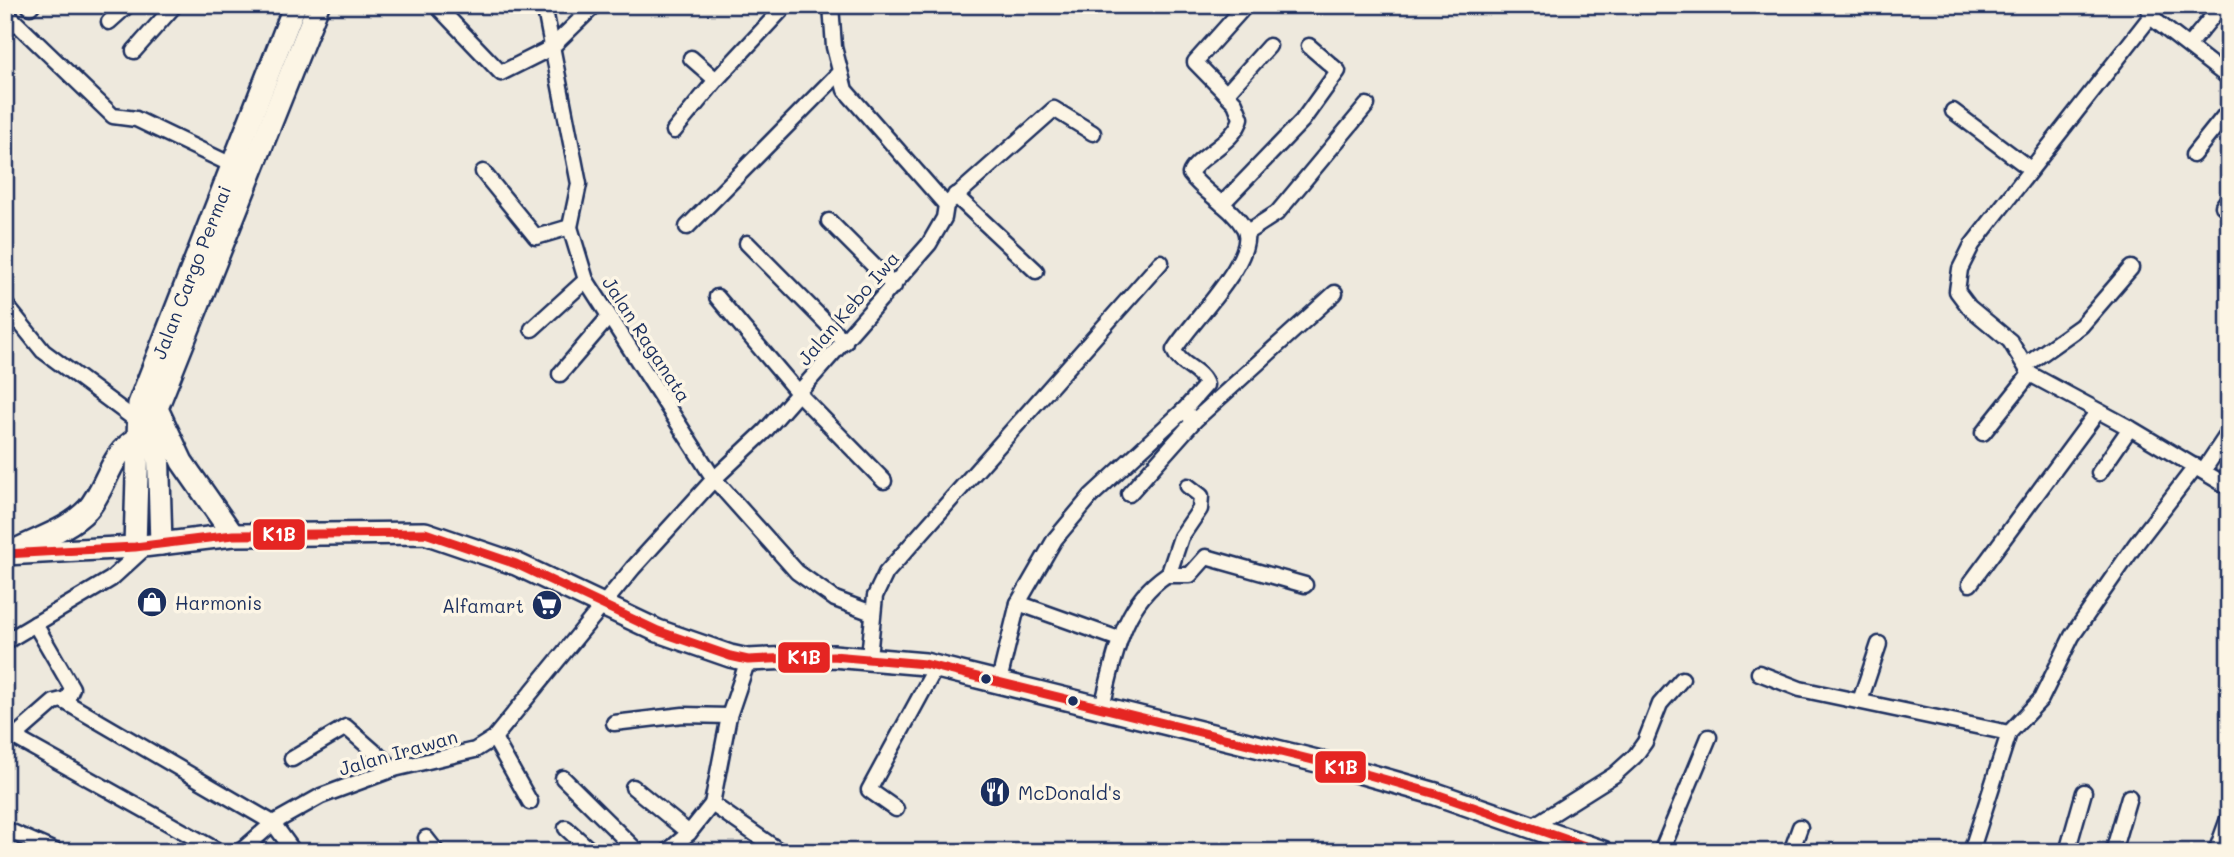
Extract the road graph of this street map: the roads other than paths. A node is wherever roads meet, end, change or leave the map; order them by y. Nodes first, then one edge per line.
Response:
1 (128, 5) edge
2 (175, 5) edge
3 (295, 5) edge
4 (318, 5) edge
5 (436, 5) edge
6 (544, 5) edge
7 (595, 5) edge
8 (786, 5) edge
9 (831, 5) edge
10 (1246, 5) edge
11 (2222, 5) edge
12 (2148, 11) edge
13 (5, 12) edge
14 (109, 22) dead end
15 (2189, 45) junction
16 (1309, 46) dead end
17 (1269, 47) dead end
18 (551, 48) junction
19 (134, 51) dead end
20 (691, 58) dead end
21 (839, 73) junction
22 (2229, 78) edge
23 (716, 80) junction
24 (1226, 94) junction
25 (1367, 105) dead end
26 (2229, 110) edge
27 (1953, 111) dead end
28 (674, 131) dead end
29 (1093, 133) dead end
30 (2193, 155) dead end
31 (234, 166) junction
32 (2029, 168) junction
33 (483, 172) dead end
34 (951, 200) junction
35 (1222, 204) junction
36 (829, 221) dead end
37 (570, 227) junction
38 (687, 227) dead end
39 (1246, 233) junction
40 (747, 243) dead end
41 (1161, 262) dead end
42 (2131, 268) dead end
43 (1036, 271) dead end
44 (586, 281) junction
45 (894, 285) junction
46 (1335, 293) dead end
47 (717, 297) dead end
48 (5, 304) edge
49 (608, 318) junction
50 (532, 329) dead end
51 (845, 342) junction
52 (2028, 370) junction
53 (560, 374) dead end
54 (799, 394) junction
55 (157, 408) junction
56 (2098, 411) junction
57 (1189, 415) junction
58 (2130, 428) junction
59 (137, 430) junction
60 (2229, 432) edge
61 (1983, 433) dead end
62 (2199, 469) junction
63 (2099, 473) dead end
64 (714, 479) junction
65 (884, 481) dead end
66 (1188, 486) dead end
67 (2229, 487) edge
68 (1129, 494) dead end
69 (233, 536) junction
70 (148, 545) junction
71 (6, 554) edge
72 (1169, 573) junction
73 (1306, 584) dead end
74 (1970, 584) dead end
75 (1018, 603) junction
76 (603, 605) junction
77 (872, 613) junction
78 (35, 624) junction
79 (1119, 639) junction
80 (5, 642) edge
81 (1878, 644) dead end
82 (869, 657) junction
83 (748, 660) junction
84 (936, 667) junction
85 (1759, 673) dead end
86 (1682, 679) dead end
87 (999, 681) junction
88 (1860, 701) junction
89 (66, 702) junction
90 (1102, 707) junction
91 (729, 716) junction
92 (614, 723) dead end
93 (2009, 733) junction
94 (1709, 737) dead end
95 (494, 738) junction
96 (10, 742) edge
97 (292, 759) dead end
98 (394, 769) junction
99 (563, 778) dead end
100 (633, 787) dead end
101 (2084, 792) dead end
102 (2129, 797) dead end
103 (530, 802) dead end
104 (712, 804) junction
105 (896, 809) dead end
106 (2229, 816) edge
107 (273, 823) junction
108 (1533, 826) junction
109 (1800, 827) dead end
110 (566, 828) dead end
111 (5, 829) edge
112 (689, 833) junction
113 (426, 838) dead end
114 (1561, 845) edge
115 (57, 852) edge
116 (220, 852) edge
117 (240, 852) edge
118 (293, 852) edge
119 (437, 852) edge
120 (592, 852) edge
121 (638, 852) edge
122 (667, 852) edge
123 (781, 852) edge
124 (1603, 852) edge
125 (1661, 852) edge
126 (1791, 852) edge
127 (1971, 852) edge
128 (2067, 852) edge
129 (2113, 852) edge
130 (2217, 852) edge

1 - 14 street
2 - 19 street
3 - 31 highway, Jalan Cargo Permai
4 - 55 highway, Jalan Cargo Permai
5 - 18 street
6 - 18 street, Jalan Raganata
7 - 18 street
8 - 23 street
9 - 21 street
10 - 24 street
11 - 15 street
12 - 15 street
12 - 32 street
13 - 31 street
15 - 22 street
16 - 35 street
17 - 24 street
18 - 37 street, Jalan Raganata
20 - 23 street
21 - 34 street
21 - 38 street
23 - 28 street
24 - 35 street
25 - 39 street
26 - 30 street
27 - 32 street
29 - 34 street
31 - 59 highway, Jalan Cargo Permai
32 - 52 street
33 - 37 street
34 - 43 street
34 - 45 street, Jalan Kebo Iwa
35 - 39 street
36 - 45 street
37 - 44 street, Jalan Raganata
39 - 57 street
40 - 51 street
41 - 77 street
42 - 52 street
44 - 49 street, Jalan Raganata
44 - 50 street
45 - 51 street, Jalan Kebo Iwa
46 - 57 street
47 - 54 street
48 - 59 street
49 - 53 street
49 - 64 street, Jalan Raganata
51 - 54 street, Jalan Kebo Iwa
52 - 56 street
52 - 61 street
54 - 64 street, Jalan Kebo Iwa
54 - 65 street
55 - 69 highway
55 - 70 highway, Jalan Cargo Permai
56 - 58 street
56 - 74 street
57 - 68 street
57 - 75 street
58 - 62 street
58 - 63 street
59 - 70 highway, Jalan Cargo Permai
59 - 71 highway
60 - 62 street
62 - 67 street
62 - 93 street
64 - 76 street, Jalan Kebo Iwa
64 - 77 street, Jalan Raganata
66 - 72 street
69 - 70 highway
69 - 76 highway
70 - 71 highway
70 - 78 street
72 - 73 street
72 - 79 street
75 - 79 street
75 - 87 street
76 - 83 highway
76 - 95 street, Jalan Irawan
77 - 82 street
78 - 80 street
78 - 89 street
79 - 90 street
81 - 88 street
82 - 83 highway
82 - 84 highway
83 - 91 street
84 - 87 highway
84 - 105 street
85 - 88 street
86 - 108 street
87 - 90 highway
88 - 93 street
89 - 96 street
89 - 107 street
90 - 108 highway
91 - 92 street
91 - 104 street
93 - 127 street
94 - 125 street
95 - 98 street, Jalan Irawan
95 - 103 street
96 - 116 street
97 - 98 street
98 - 107 street, Jalan Irawan
99 - 121 street
100 - 112 street
101 - 128 street
102 - 129 street
104 - 112 street
104 - 123 street
106 - 130 street
107 - 117 street, Jalan Irawan
107 - 118 street
108 - 114 highway
109 - 126 street
110 - 120 street
111 - 115 street
112 - 122 street
113 - 119 street
114 - 124 highway

